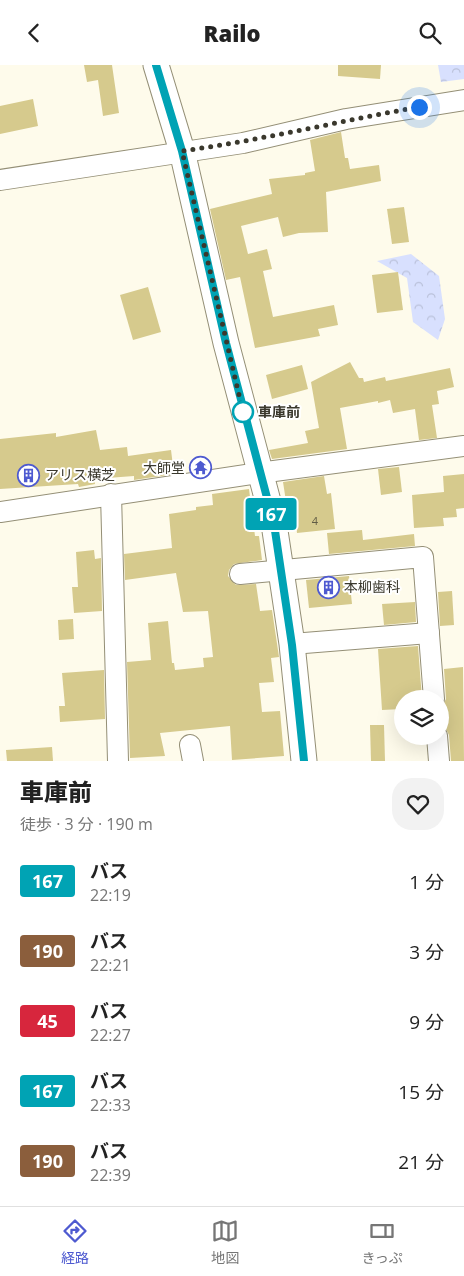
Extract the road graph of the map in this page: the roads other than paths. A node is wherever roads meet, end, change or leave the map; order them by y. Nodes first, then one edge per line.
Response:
1 (156, 65) edge
2 (461, 105) edge
3 (182, 151) junction
4 (0, 180) edge
5 (464, 445) edge
6 (259, 473) junction
7 (111, 494) junction
8 (0, 512) edge
9 (281, 569) junction
10 (240, 574) dead end
11 (428, 633) junction
12 (292, 645) junction
13 (433, 690) edge
14 (437, 745) edge
15 (118, 761) edge
16 (304, 761) edge
17 (438, 761) edge

1 - 3 main road
2 - 3 street
3 - 4 street
3 - 6 main road
5 - 6 street
6 - 7 street
6 - 9 main road
7 - 8 street
7 - 15 street
9 - 10 street
9 - 11 street
9 - 12 main road
11 - 12 street
11 - 13 street
12 - 16 main road
14 - 17 street

